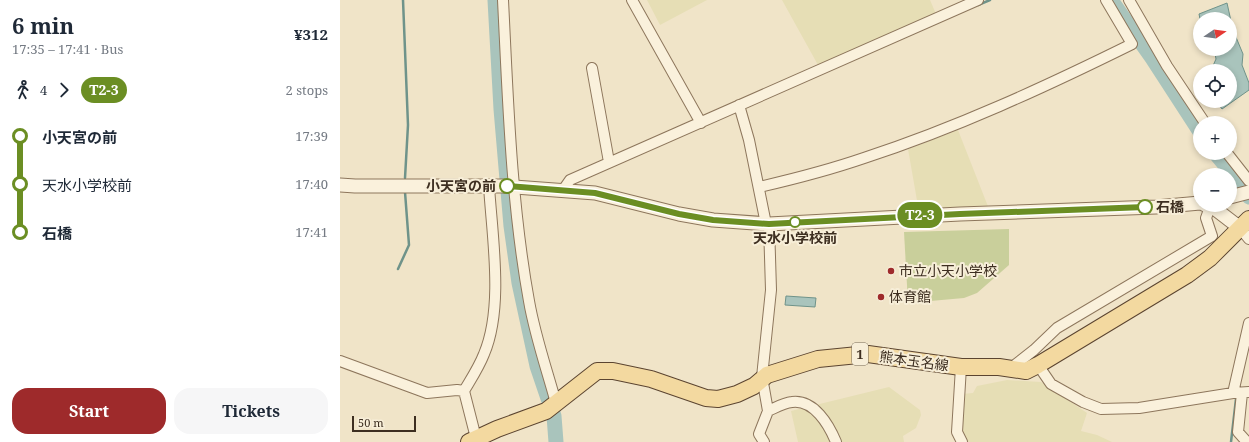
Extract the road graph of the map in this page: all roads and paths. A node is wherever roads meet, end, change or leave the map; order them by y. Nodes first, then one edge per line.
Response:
1 (503, 0) edge
2 (632, 0) edge
3 (978, 0) edge
4 (1106, 0) edge
5 (1129, 0) edge
6 (592, 68) dead end
7 (739, 105) junction
8 (1200, 116) edge
9 (701, 123) junction
10 (1233, 160) edge
11 (609, 162) junction
12 (1249, 181) edge
13 (340, 185) edge
14 (489, 186) junction
15 (510, 186) junction
16 (759, 187) junction
17 (562, 190) junction
18 (1193, 205) edge
19 (1205, 212) edge
20 (1217, 212) edge
21 (768, 224) junction
22 (1246, 229) edge
23 (1249, 323) edge
24 (340, 361) edge
25 (1038, 365) junction
26 (961, 367) junction
27 (1011, 368) junction
28 (762, 377) junction
29 (464, 391) junction
30 (1241, 393) edge
31 (556, 403) junction
32 (768, 411) junction
33 (472, 440) edge
34 (764, 442) edge
35 (836, 442) edge
36 (962, 442) edge
37 (1246, 442) edge

1 - 15 street
2 - 9 street
3 - 7 street
4 - 16 street
5 - 8 street
6 - 11 street
7 - 9 street
7 - 16 street
9 - 11 street
10 - 12 street
11 - 17 street
13 - 14 street
14 - 15 street
14 - 29 street
15 - 17 street
15 - 31 street
16 - 21 street
17 - 21 street
18 - 21 street
19 - 27 street
20 - 22 street
21 - 28 street
22 - 25 main road, 熊本玉名線 / 1
23 - 30 street
24 - 29 street
25 - 27 main road, 熊本玉名線 / 1
25 - 30 street
26 - 27 main road, 熊本玉名線 / 1
26 - 28 main road, 熊本玉名線 / 1
26 - 36 street
28 - 31 main road, 熊本玉名線 / 1
28 - 32 street
29 - 33 street
30 - 37 street
31 - 33 main road, 熊本玉名線 / 1
32 - 34 street
32 - 35 street

